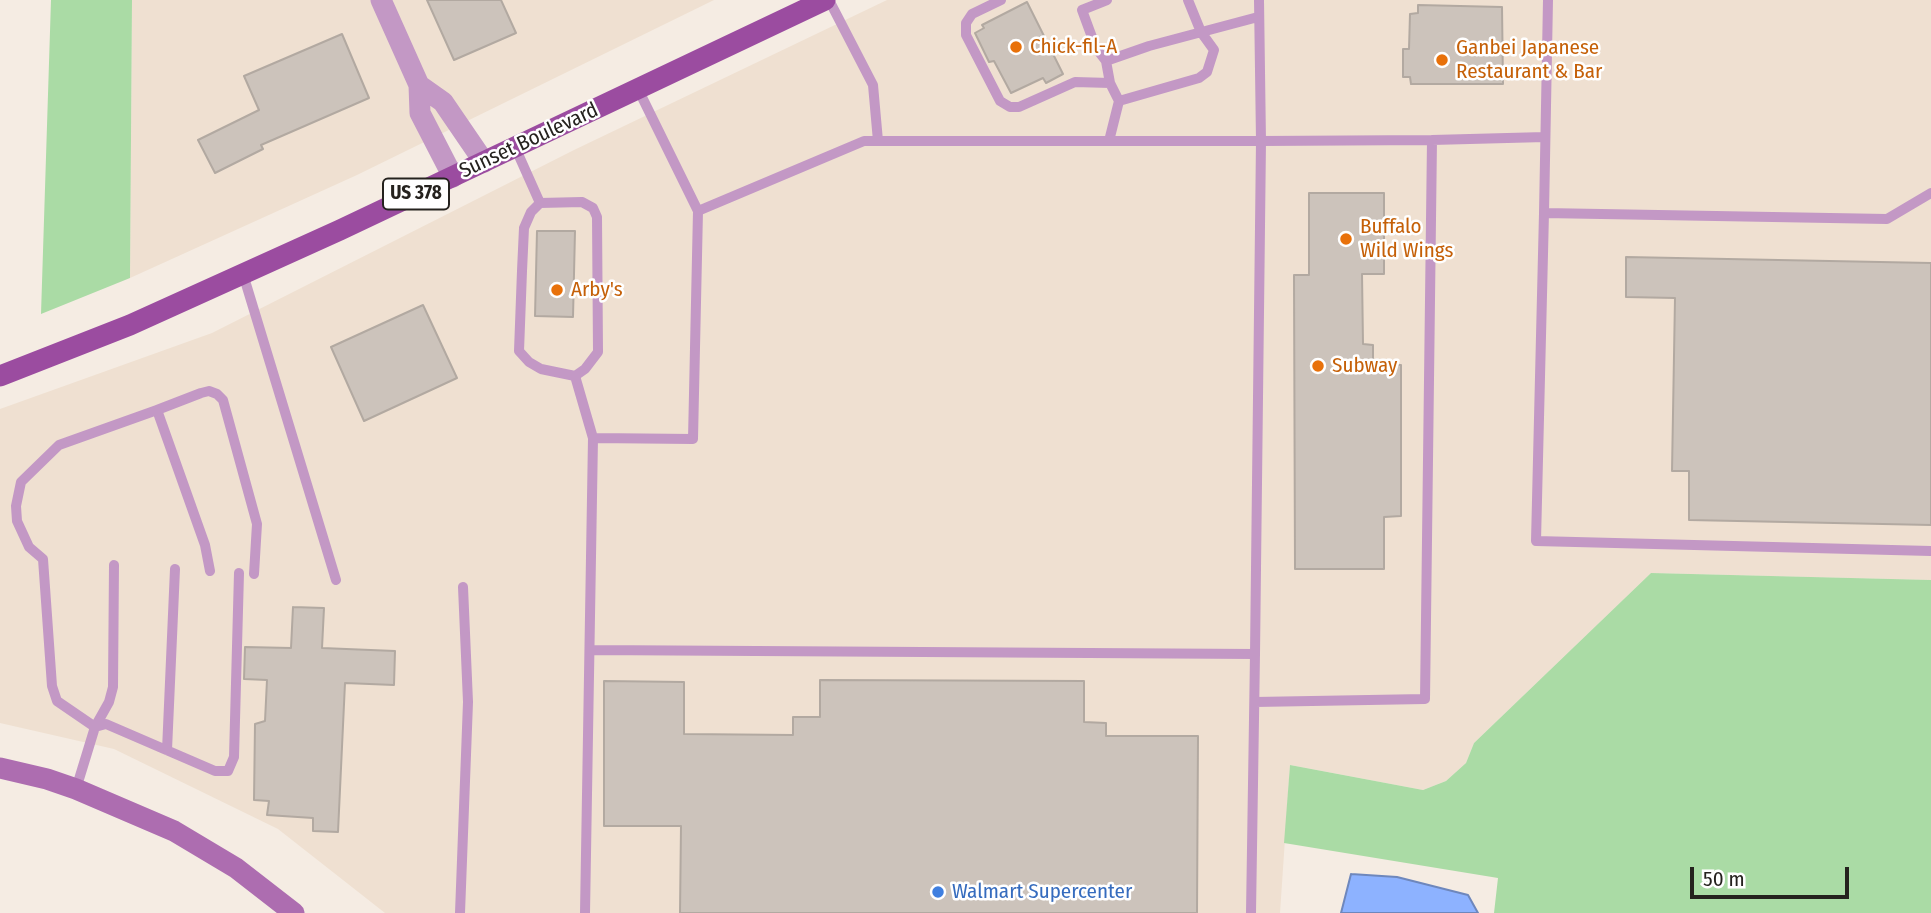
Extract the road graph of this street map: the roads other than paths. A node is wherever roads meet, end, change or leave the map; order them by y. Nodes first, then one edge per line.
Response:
1 (380, 0) edge
2 (827, 0) edge
3 (1001, 0) edge
4 (1107, 0) edge
5 (1188, 0) edge
6 (1259, 0) edge
7 (1548, 0) edge
8 (1258, 17) junction
9 (1201, 32) junction
10 (1106, 61) junction
11 (1110, 83) junction
12 (419, 85) junction
13 (638, 89) junction
14 (1119, 101) junction
15 (1545, 137) junction
16 (1432, 140) junction
17 (878, 141) junction
18 (1109, 141) junction
19 (1261, 141) junction
20 (516, 146) junction
21 (484, 162) junction
22 (453, 177) junction
23 (1931, 193) edge
24 (540, 203) junction
25 (698, 211) junction
26 (1544, 213) junction
27 (243, 274) junction
28 (0, 376) edge
29 (575, 376) junction
30 (157, 410) junction
31 (593, 438) junction
32 (1931, 551) edge
33 (114, 565) dead end
34 (176, 569) dead end
35 (210, 571) dead end
36 (239, 573) dead end
37 (254, 574) dead end
38 (336, 580) dead end
39 (463, 587) dead end
40 (590, 650) junction
41 (1255, 654) junction
42 (1255, 702) junction
43 (96, 727) junction
44 (167, 750) junction
45 (0, 768) edge
46 (76, 789) junction
47 (294, 913) edge
48 (460, 913) edge
49 (585, 913) edge
50 (1251, 913) edge

1 - 12 street
2 - 13 main road, Sunset Boulevard / US 378
2 - 17 lane
3 - 11 lane
4 - 10 lane
5 - 9 lane
6 - 8 lane
7 - 15 lane
8 - 9 lane
8 - 19 lane
9 - 10 lane
9 - 14 lane
10 - 11 lane
11 - 14 lane
12 - 21 street
12 - 22 street
13 - 20 main road, Sunset Boulevard / US 378
13 - 25 lane
14 - 18 lane
15 - 16 lane
15 - 26 lane
16 - 19 lane
16 - 42 lane
17 - 18 lane
17 - 25 lane
18 - 19 lane
19 - 41 lane
20 - 21 main road, Sunset Boulevard / US 378
20 - 24 lane
21 - 22 main road, Sunset Boulevard / US 378
22 - 27 main road, Sunset Boulevard / US 378
23 - 26 lane
24 - 29 lane
24 - 29 lane
25 - 31 lane
26 - 32 lane
27 - 28 main road, Sunset Boulevard / US 378
27 - 38 lane
29 - 31 lane
30 - 35 lane
30 - 37 lane
30 - 43 lane
31 - 40 lane
33 - 43 lane
34 - 44 lane
36 - 44 lane
39 - 48 lane
40 - 41 lane
40 - 49 lane
41 - 42 lane
42 - 50 lane
43 - 44 lane
43 - 46 lane
45 - 46 street
46 - 47 street

